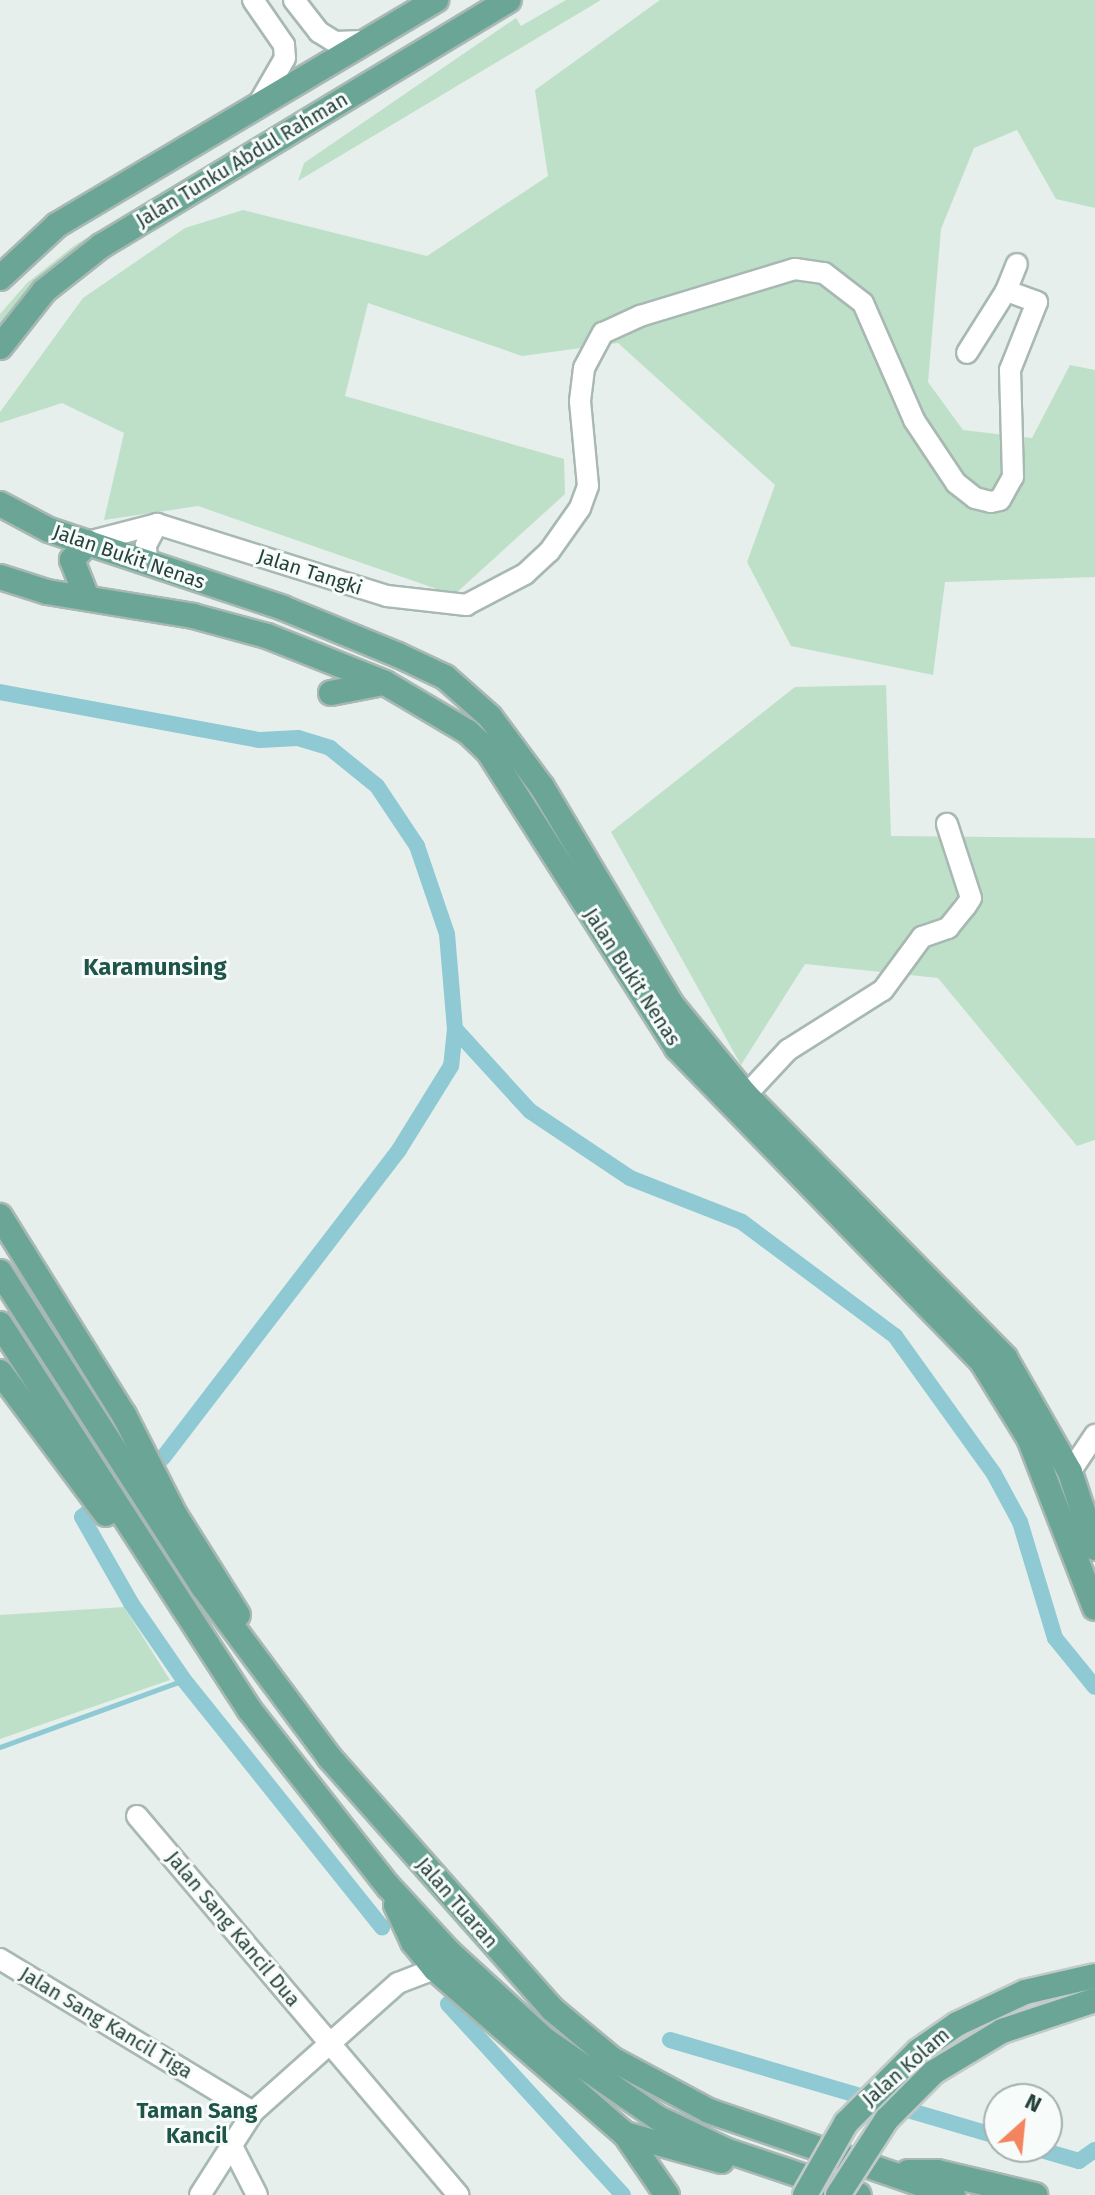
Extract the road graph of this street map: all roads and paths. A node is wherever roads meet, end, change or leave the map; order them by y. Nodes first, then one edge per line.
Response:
1 (293, 0) edge
2 (436, 0) edge
3 (508, 0) edge
4 (259, 8) edge
5 (312, 26) junction
6 (367, 41) junction
7 (284, 45) junction
8 (252, 112) junction
9 (1017, 264) dead end
10 (0, 278) edge
11 (1006, 291) junction
12 (0, 347) edge
13 (967, 353) dead end
14 (0, 504) edge
15 (157, 524) junction
16 (88, 542) junction
17 (147, 561) junction
18 (0, 577) edge
19 (237, 595) junction
20 (87, 598) junction
21 (339, 664) junction
22 (385, 683) junction
23 (331, 693) dead end
24 (947, 824) dead end
25 (746, 1095) junction
26 (0, 1216) edge
27 (0, 1272) edge
28 (0, 1324) edge
29 (0, 1372) edge
30 (1095, 1435) edge
31 (1070, 1472) junction
32 (1095, 1548) edge
33 (142, 1550) junction
34 (1095, 1608) edge
35 (257, 1655) junction
36 (137, 1816) dead end
37 (388, 1886) junction
38 (413, 1942) junction
39 (0, 1959) edge
40 (435, 1969) junction
41 (1095, 1976) edge
42 (398, 1983) junction
43 (1095, 2000) edge
44 (328, 2044) junction
45 (253, 2112) junction
46 (625, 2134) junction
47 (231, 2144) junction
48 (894, 2173) junction
49 (200, 2195) edge
50 (257, 2195) edge
51 (458, 2195) edge
52 (667, 2195) edge
53 (805, 2195) edge
54 (840, 2195) edge
55 (859, 2195) edge
56 (953, 2195) edge
57 (1035, 2195) edge

1 - 4 street
1 - 5 street
2 - 6 main road, Jalan Tunku Abdul Rahman
3 - 12 main road, Jalan Tunku Abdul Rahman
4 - 7 street
5 - 6 street
5 - 7 street
6 - 8 main road, Jalan Tunku Abdul Rahman
7 - 8 street
8 - 10 main road, Jalan Tunku Abdul Rahman
9 - 11 street
11 - 13 street
11 - 15 street, Jalan Tangki
14 - 16 main road, Jalan Bukit Nenas
15 - 16 street
15 - 17 street
16 - 17 main road, Jalan Bukit Nenas
16 - 20 main road
17 - 19 main road, Jalan Bukit Nenas
18 - 20 main road, Jalan Bukit Nenas
19 - 21 main road
19 - 25 main road, Jalan Bukit Nenas
20 - 21 main road, Jalan Bukit Nenas
21 - 22 main road, Jalan Bukit Nenas
22 - 23 main road
22 - 34 main road, Jalan Bukit Nenas
24 - 25 street
25 - 31 main road, Jalan Bukit Nenas
26 - 35 main road
27 - 35 main road, Jalan Tuaran
28 - 33 main road, Jalan Tuaran
29 - 33 main road
30 - 31 street
31 - 32 main road, Jalan Bukit Nenas
33 - 37 main road, Jalan Tuaran
35 - 48 main road, Jalan Tuaran
36 - 44 street, Jalan Sang Kancil Dua
37 - 38 main road
37 - 55 main road, Jalan Tuaran
38 - 40 main road
38 - 42 street
39 - 45 street, Jalan Sang Kancil Tiga
40 - 42 street
40 - 46 main road
41 - 53 main road, Jalan Kolam, bridge
42 - 44 street
43 - 54 main road, Jalan Kolam, bridge
44 - 45 street
44 - 51 street, Jalan Sang Kancil Dua
45 - 47 street
46 - 52 main road
46 - 54 main road
47 - 49 street
47 - 50 street
48 - 56 main road, Jalan Tuaran
48 - 57 main road

